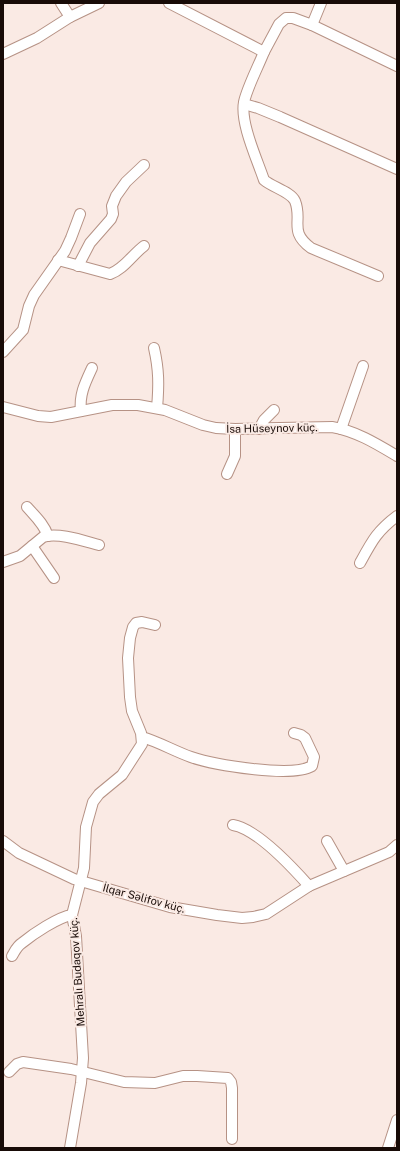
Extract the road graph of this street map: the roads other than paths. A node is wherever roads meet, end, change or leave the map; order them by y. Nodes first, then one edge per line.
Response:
1 (61, 3) edge
2 (99, 3) edge
3 (169, 3) edge
4 (321, 3) edge
5 (70, 17) junction
6 (312, 25) junction
7 (264, 52) junction
8 (3, 54) edge
9 (397, 66) edge
10 (244, 104) junction
11 (144, 165) dead end
12 (397, 169) edge
13 (80, 214) dead end
14 (144, 246) dead end
15 (58, 260) junction
16 (78, 266) junction
17 (378, 276) dead end
18 (154, 348) dead end
19 (3, 352) edge
20 (363, 366) dead end
21 (92, 368) dead end
22 (3, 407) edge
23 (157, 408) junction
24 (274, 410) dead end
25 (81, 411) junction
26 (235, 429) junction
27 (259, 429) junction
28 (341, 429) junction
29 (397, 456) edge
30 (227, 474) dead end
31 (28, 507) dead end
32 (397, 516) edge
33 (48, 536) junction
34 (99, 545) dead end
35 (32, 546) junction
36 (3, 562) edge
37 (360, 563) dead end
38 (54, 578) dead end
39 (155, 625) dead end
40 (294, 733) dead end
41 (142, 737) junction
42 (233, 825) dead end
43 (3, 841) edge
44 (327, 841) dead end
45 (397, 847) edge
46 (344, 871) junction
47 (81, 881) junction
48 (309, 886) junction
49 (72, 915) junction
50 (12, 956) dead end
51 (9, 1072) dead end
52 (82, 1072) junction
53 (396, 1125) edge
54 (232, 1139) dead end
55 (70, 1148) edge
56 (388, 1148) edge

1 - 5 street
2 - 5 street
3 - 7 street
4 - 6 street
5 - 8 street
6 - 7 street
6 - 9 street
7 - 10 street
10 - 12 street
10 - 17 street
11 - 16 street
13 - 15 street
14 - 16 street
15 - 16 street
15 - 19 street
18 - 23 street
20 - 28 street
21 - 25 street
22 - 25 street, İsa Hüseynov küç.
23 - 25 street, İsa Hüseynov küç.
23 - 26 street, İsa Hüseynov küç.
24 - 27 street
26 - 27 street, İsa Hüseynov küç.
26 - 30 street
27 - 28 street, İsa Hüseynov küç.
28 - 29 street, İsa Hüseynov küç.
31 - 33 street
32 - 37 street
33 - 34 street
33 - 35 street
35 - 36 street
35 - 38 street
39 - 41 street
40 - 41 street
41 - 47 street, Mehralı Budaqov küç.
42 - 48 street
43 - 47 street, İlqar Səlifov küç.
44 - 46 street
45 - 46 street, İlqar Səlifov küç.
46 - 48 street, İlqar Səlifov küç.
47 - 48 street, İlqar Səlifov küç.
47 - 49 street, Mehralı Budaqov küç.
49 - 50 street
49 - 52 street, Mehralı Budaqov küç.
51 - 52 street
52 - 54 street
52 - 55 street, Mehralı Budaqov küç.
53 - 56 street

